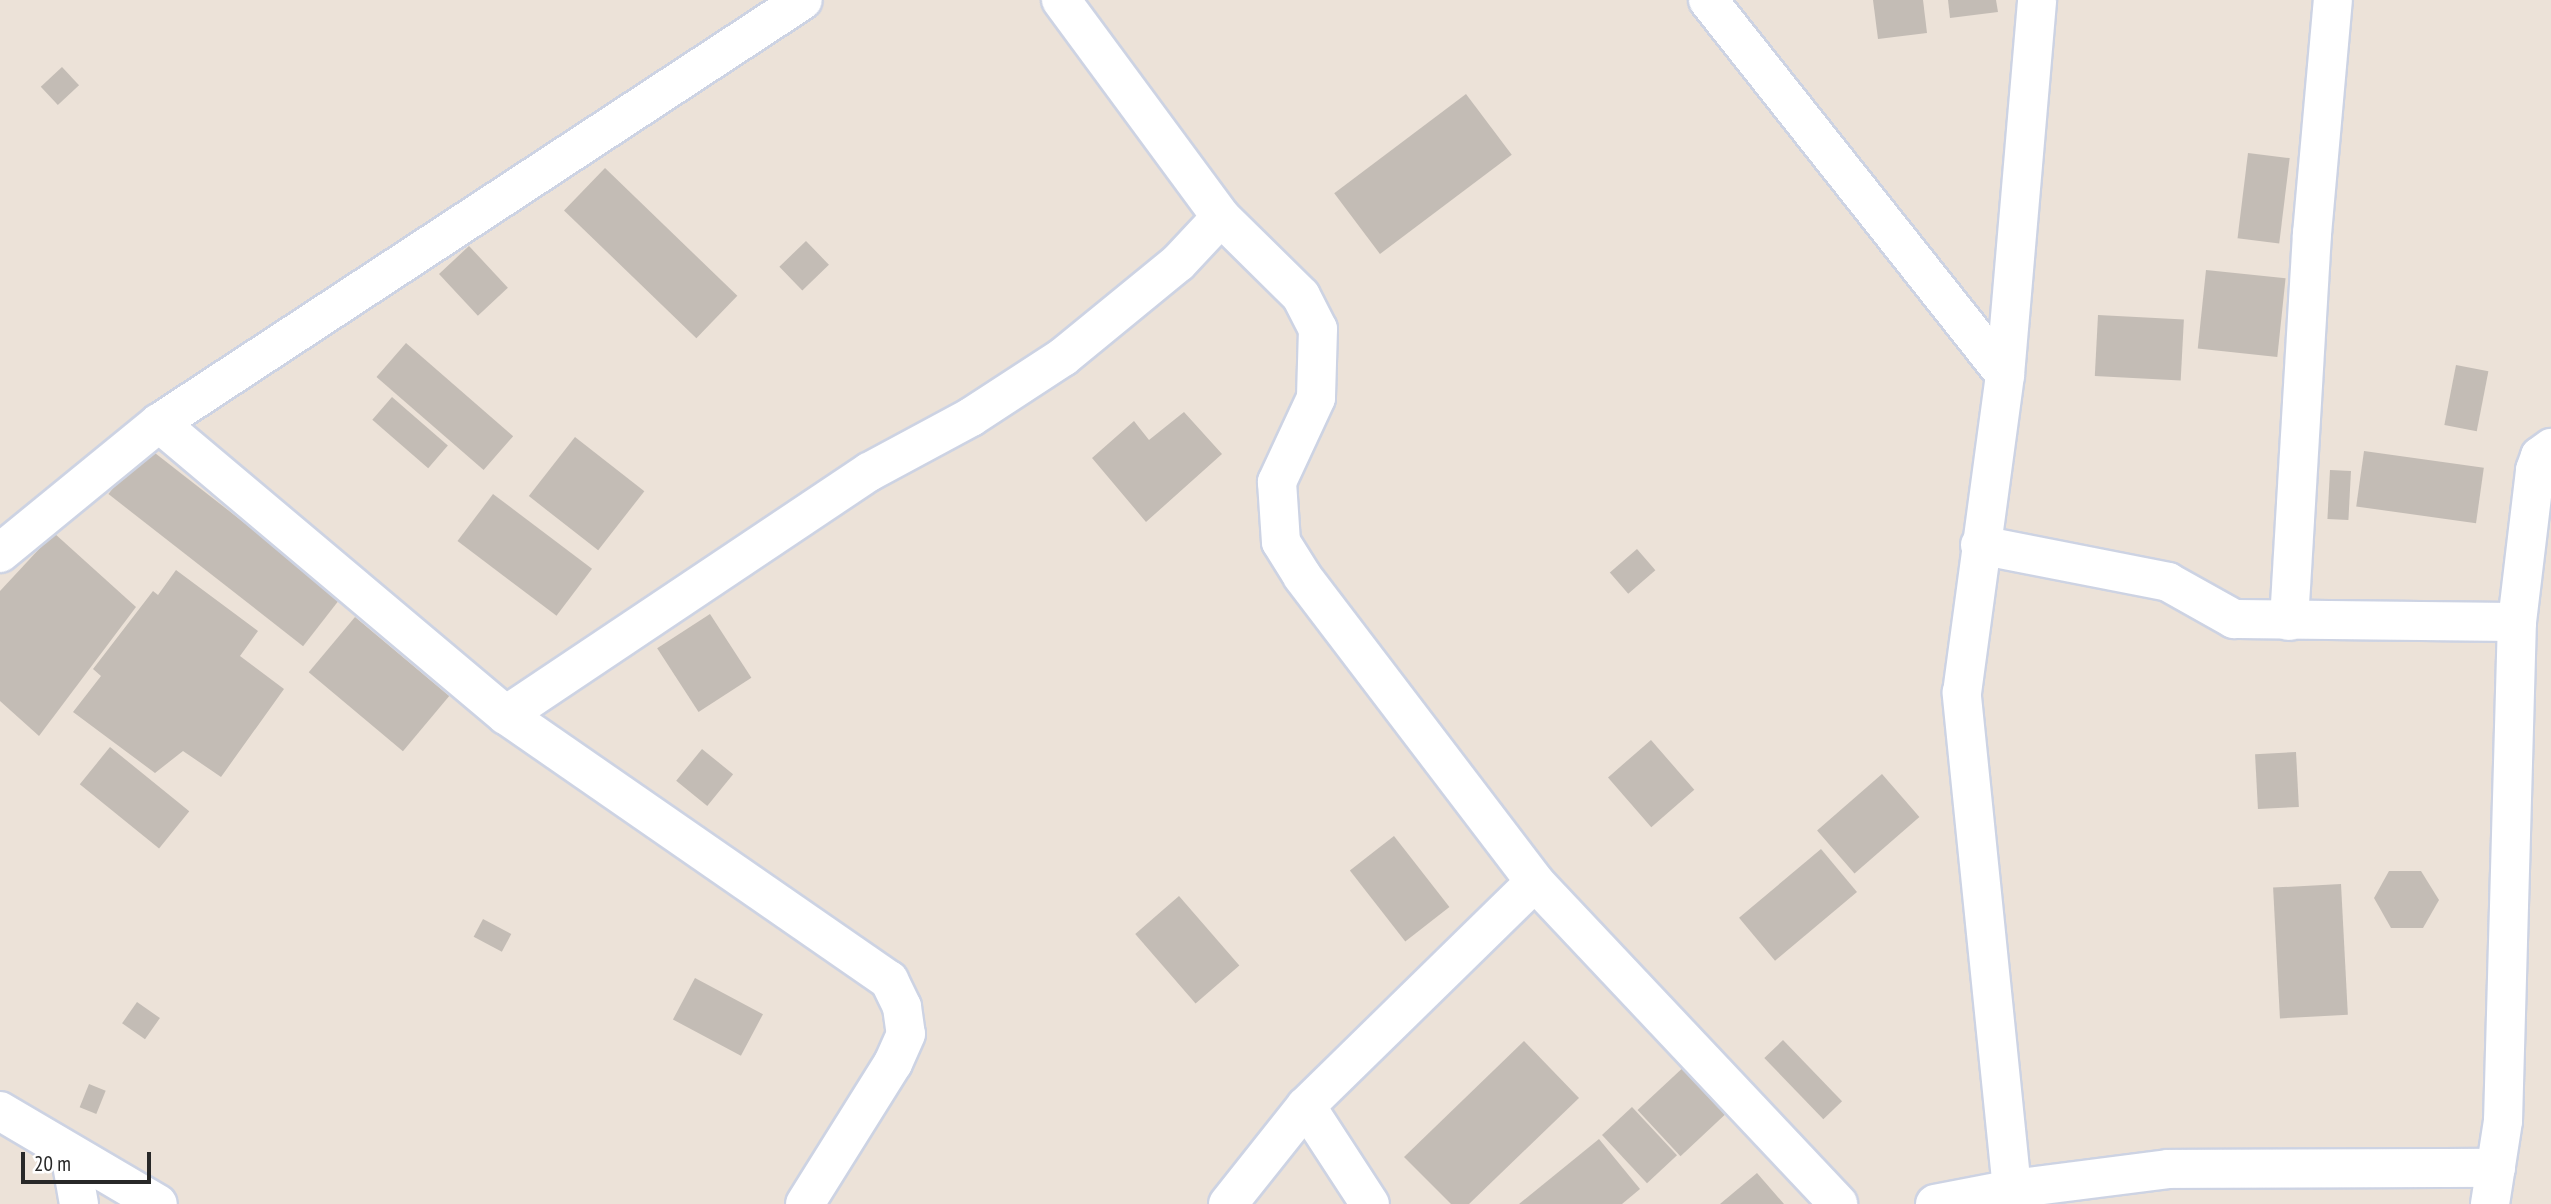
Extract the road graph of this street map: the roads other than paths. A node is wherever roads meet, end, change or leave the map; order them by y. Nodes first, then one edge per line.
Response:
1 (803, 0) edge
2 (1061, 0) edge
3 (1707, 0) edge
4 (2037, 0) edge
5 (2333, 0) edge
6 (1221, 217) junction
7 (2005, 375) junction
8 (159, 423) junction
9 (2551, 448) edge
10 (1980, 545) junction
11 (0, 553) edge
12 (2288, 621) junction
13 (2517, 622) junction
14 (506, 715) junction
15 (1535, 882) junction
16 (1306, 1106) junction
17 (0, 1111) edge
18 (70, 1153) junction
19 (2493, 1186) edge
20 (2012, 1189) junction
21 (79, 1204) edge
22 (159, 1204) edge
23 (805, 1204) edge
24 (1228, 1204) edge
25 (1370, 1204) edge
26 (1838, 1204) edge
27 (1935, 1204) edge

1 - 8 street
2 - 6 street
3 - 7 street
4 - 7 street
5 - 12 street
6 - 14 street
6 - 15 street
7 - 10 street
8 - 11 street
8 - 14 street
9 - 13 street
10 - 12 street
10 - 20 street
12 - 13 street
13 - 19 street
14 - 23 street
15 - 16 street
15 - 26 street
16 - 24 street
16 - 25 street
17 - 18 street
18 - 21 street
18 - 22 street
19 - 20 street
20 - 27 street

